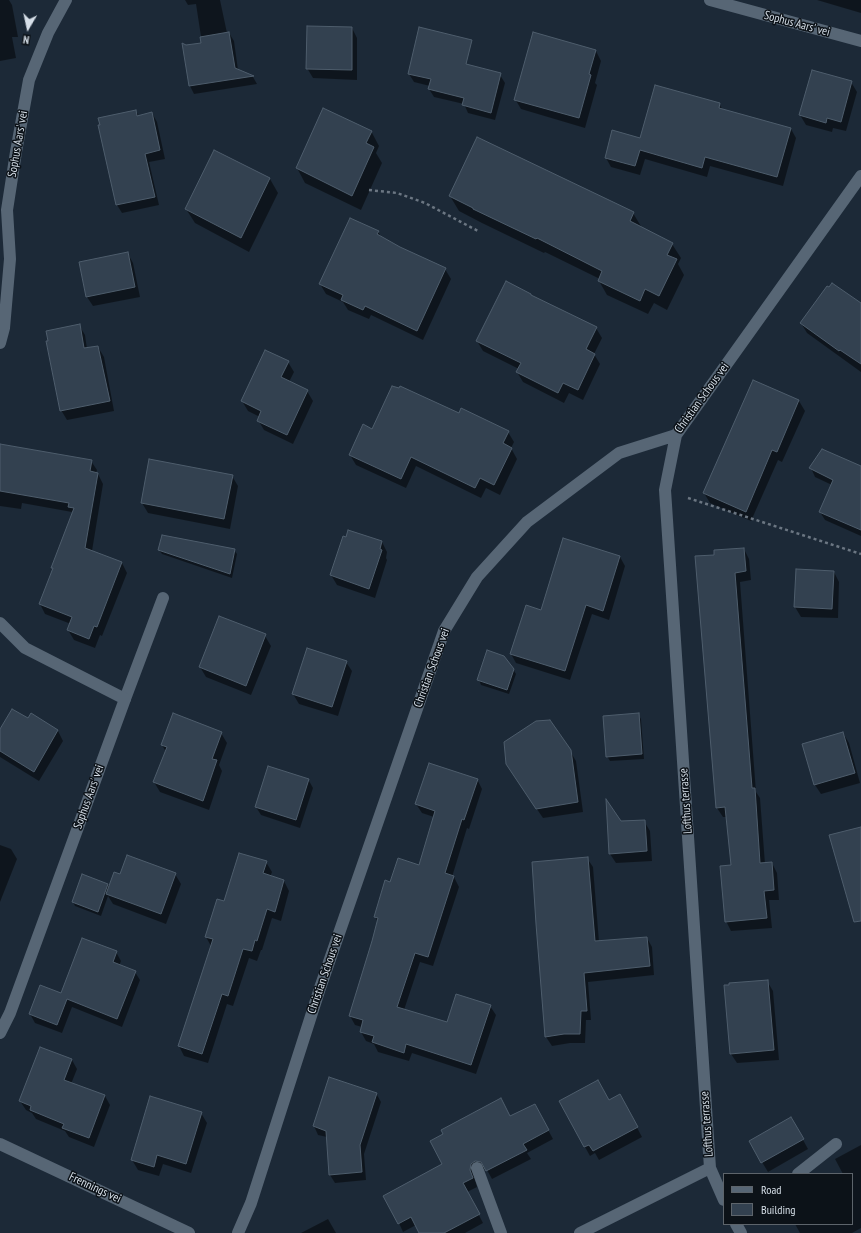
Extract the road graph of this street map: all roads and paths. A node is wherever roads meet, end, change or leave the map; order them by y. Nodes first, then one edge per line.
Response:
1 (66, 0) edge
2 (710, 0) edge
3 (861, 41) edge
4 (861, 176) edge
5 (369, 190) dead end
6 (478, 231) dead end
7 (0, 343) edge
8 (676, 435) junction
9 (666, 490) junction
10 (861, 554) edge
11 (163, 598) dead end
12 (0, 623) edge
13 (125, 699) junction
14 (0, 1033) edge
15 (0, 1144) edge
16 (836, 1144) dead end
17 (477, 1168) dead end
18 (710, 1168) junction
19 (799, 1173) edge
20 (723, 1198) edge
21 (189, 1233) edge
22 (238, 1233) edge
23 (500, 1233) edge
24 (580, 1233) edge

1 - 7 street, Sophus Aars' vei
2 - 3 street, Sophus Aars' vei
4 - 8 street, Christian Schous vei
5 - 6 path
8 - 9 street, Lofthus terrasse
8 - 22 street, Christian Schous vei
9 - 10 path
9 - 18 street, Lofthus terrasse
11 - 13 street, Sophus Aars' vei
12 - 13 street
13 - 14 street, Sophus Aars' vei
15 - 21 street, Frennings vei
16 - 19 street
17 - 23 street
18 - 20 street, Lofthus terrasse
18 - 24 street, Lofthus terrasse

